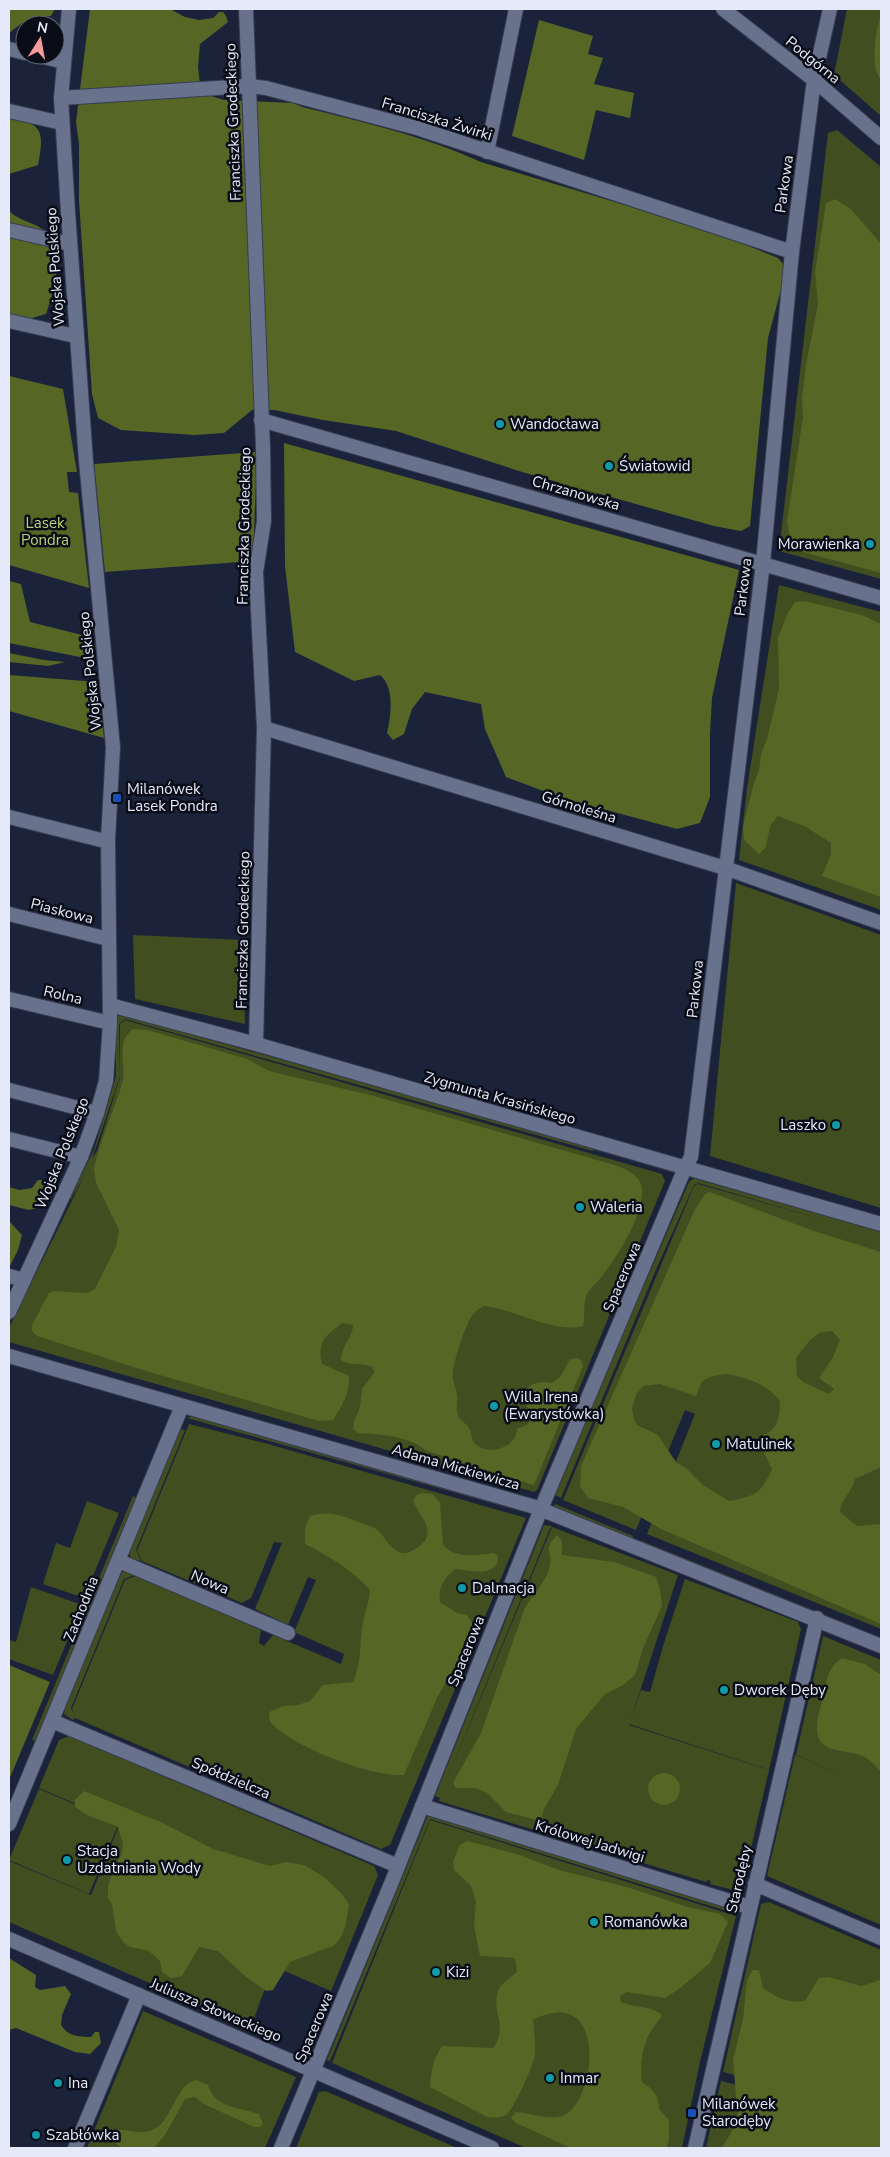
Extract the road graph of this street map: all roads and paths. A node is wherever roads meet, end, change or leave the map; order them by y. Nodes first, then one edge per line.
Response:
1 (69, 9) edge
2 (246, 9) edge
3 (516, 9) edge
4 (723, 9) edge
5 (830, 9) edge
6 (65, 51) edge
7 (64, 65) edge
8 (814, 80) junction
9 (248, 86) junction
10 (62, 98) junction
11 (9, 111) edge
12 (62, 123) junction
13 (881, 138) edge
14 (487, 152) junction
15 (9, 230) edge
16 (70, 244) junction
17 (792, 252) junction
18 (9, 321) edge
19 (75, 336) junction
20 (261, 420) junction
21 (763, 563) junction
22 (881, 598) edge
23 (264, 728) junction
24 (9, 817) edge
25 (108, 840) junction
26 (725, 868) junction
27 (9, 914) edge
28 (881, 922) edge
29 (108, 939) junction
30 (9, 999) edge
31 (110, 1005) junction
32 (110, 1023) junction
33 (256, 1044) junction
34 (9, 1090) edge
35 (97, 1113) junction
36 (9, 1139) edge
37 (81, 1157) junction
38 (685, 1168) junction
39 (881, 1224) edge
40 (9, 1276) edge
41 (24, 1280) junction
42 (9, 1312) edge
43 (9, 1356) edge
44 (182, 1406) junction
45 (540, 1509) junction
46 (119, 1561) junction
47 (817, 1618) junction
48 (288, 1633) dead end
49 (881, 1646) edge
50 (52, 1721) junction
51 (422, 1806) junction
52 (9, 1824) edge
53 (398, 1866) junction
54 (755, 1884) junction
55 (749, 1907) junction
56 (881, 1938) edge
57 (9, 1939) edge
58 (139, 1995) junction
59 (314, 2070) junction
60 (75, 2148) edge
61 (281, 2148) edge
62 (492, 2148) edge
63 (695, 2148) edge

1 - 6 street, Wojska Polskiego
2 - 9 street, Franciszka Grodeckiego
3 - 14 street
4 - 8 street, Podgórna
5 - 8 street, Parkowa
7 - 10 street, Wojska Polskiego
8 - 13 street, Podgórna
8 - 17 street, Parkowa
9 - 10 street, Franciszka Żwirki
9 - 14 street, Franciszka Żwirki
9 - 20 street, Franciszka Grodeckiego
10 - 12 street, Wojska Polskiego
11 - 12 street
12 - 16 street, Wojska Polskiego
14 - 17 street, Franciszka Żwirki
15 - 16 street
16 - 19 street, Wojska Polskiego
17 - 21 street, Parkowa
18 - 19 street
19 - 25 street, Wojska Polskiego
20 - 21 street, Chrzanowska
20 - 23 street, Franciszka Grodeckiego
21 - 22 street, Chrzanowska
21 - 26 street, Parkowa
23 - 26 street, Górnoleśna
23 - 33 street, Franciszka Grodeckiego
24 - 25 street
25 - 29 street, Wojska Polskiego
26 - 28 street, Górnoleśna
26 - 38 street, Parkowa
27 - 29 street, Piaskowa
29 - 31 street, Wojska Polskiego
30 - 32 street, Rolna
31 - 32 street, Wojska Polskiego
31 - 33 street, Zygmunta Krasińskiego
32 - 35 street, Wojska Polskiego
33 - 38 street, Zygmunta Krasińskiego
34 - 35 street
35 - 37 street, Wojska Polskiego
36 - 37 street
37 - 41 street, Wojska Polskiego
38 - 39 street, Zygmunta Krasińskiego
38 - 45 street, Spacerowa
40 - 41 street
41 - 42 street, Wojska Polskiego
43 - 44 street, Adama Mickiewicza
44 - 45 street, Adama Mickiewicza
44 - 46 street, Zachodnia
45 - 47 street, Adama Mickiewicza
45 - 51 street, Spacerowa
46 - 48 street, Nowa
46 - 50 street, Zachodnia
47 - 49 street, Adama Mickiewicza
47 - 54 street, Starodęby
50 - 52 street, Zachodnia
50 - 53 street, Spółdzielcza
51 - 53 street, Spacerowa
51 - 55 street, Królowej Jadwigi
53 - 59 street, Spacerowa
54 - 55 street, Starodęby
54 - 56 street
55 - 63 street, Starodęby
57 - 58 street, Juliusza Słowackiego
58 - 59 street, Juliusza Słowackiego
58 - 60 street
59 - 61 street, Spacerowa
59 - 62 street, Juliusza Słowackiego

